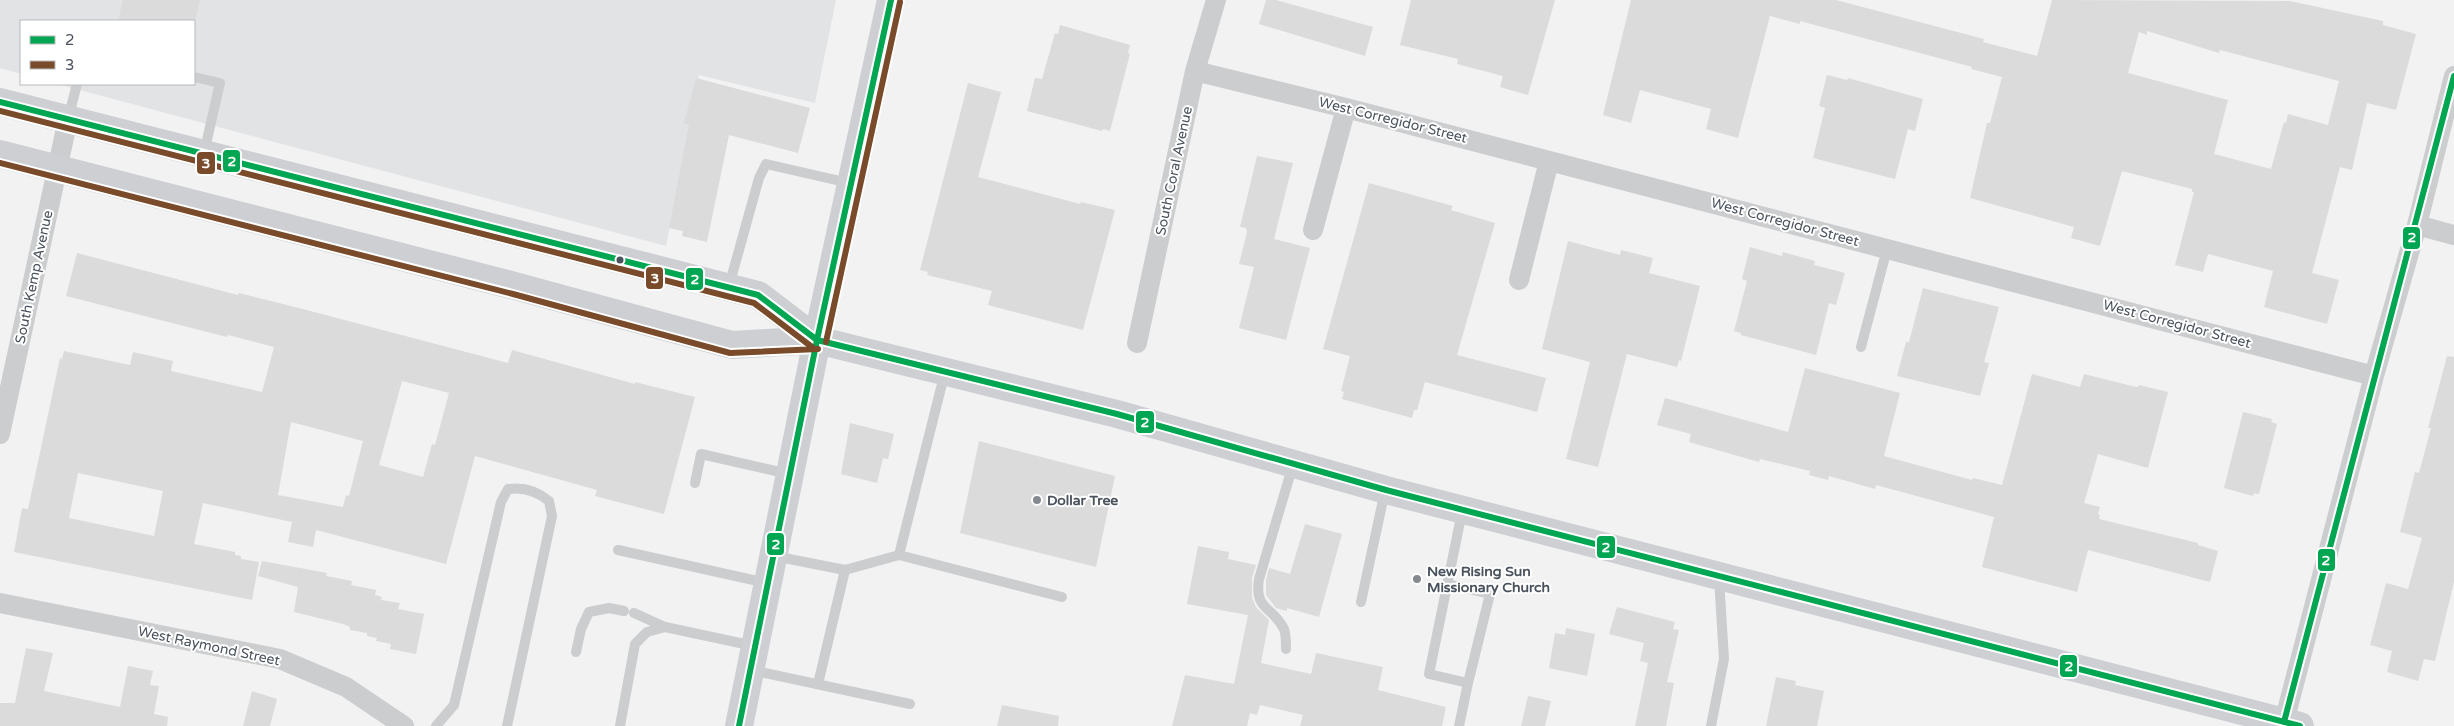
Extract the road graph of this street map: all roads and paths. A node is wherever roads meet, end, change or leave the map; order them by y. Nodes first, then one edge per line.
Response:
1 (891, 0) edge
2 (1216, 0) edge
3 (1196, 71) junction
4 (2454, 76) edge
5 (195, 77) edge
6 (77, 85) edge
7 (0, 102) edge
8 (1346, 108) junction
9 (68, 120) junction
10 (0, 154) edge
11 (204, 154) junction
12 (1548, 161) junction
13 (57, 170) junction
14 (851, 184) junction
15 (2417, 225) junction
16 (1313, 230) dead end
17 (2454, 235) edge
18 (1888, 249) junction
19 (1519, 280) dead end
20 (729, 288) junction
21 (817, 340) junction
22 (1137, 343) dead end
23 (1861, 347) dead end
24 (945, 371) junction
25 (2374, 376) junction
26 (0, 434) edge
27 (1293, 464) junction
28 (790, 474) junction
29 (695, 483) dead end
30 (1386, 490) junction
31 (1463, 508) junction
32 (618, 550) dead end
33 (773, 556) junction
34 (899, 556) junction
35 (845, 570) junction
36 (1718, 574) junction
37 (768, 583) junction
38 (1447, 584) junction
39 (1062, 597) dead end
40 (1361, 602) dead end
41 (0, 603) edge
42 (665, 627) junction
43 (1286, 649) dead end
44 (576, 652) dead end
45 (753, 658) junction
46 (818, 684) junction
47 (1468, 684) junction
48 (910, 704) dead end
49 (2289, 725) edge
50 (404, 726) edge
51 (436, 726) edge
52 (508, 726) edge
53 (620, 726) edge
54 (739, 726) edge
55 (1458, 726) edge
56 (1711, 726) edge

1 - 14 main road
2 - 3 street, South Coral Avenue
3 - 8 street, West Corregidor Street
3 - 22 street, South Coral Avenue
4 - 15 street
5 - 11 lane
6 - 9 lane
7 - 9 main road
8 - 12 street, West Corregidor Street
8 - 16 street
9 - 11 main road
9 - 13 street, South Kemp Avenue
10 - 13 main road
11 - 20 main road
12 - 18 street, West Corregidor Street
12 - 19 street
13 - 21 main road
13 - 26 street, South Kemp Avenue
14 - 20 lane
14 - 21 main road
15 - 17 street
15 - 25 street
18 - 23 lane
18 - 25 street, West Corregidor Street
20 - 21 main road
21 - 24 main road
21 - 28 main road
24 - 27 main road
24 - 34 lane
25 - 49 street
27 - 30 main road
27 - 43 lane
28 - 29 lane
28 - 33 main road
30 - 31 main road
30 - 40 lane
31 - 36 main road
31 - 38 lane
32 - 37 lane
33 - 35 lane
33 - 37 main road
34 - 35 lane
34 - 39 lane
35 - 46 lane
36 - 49 main road
36 - 56 lane
37 - 45 main road
38 - 47 lane
38 - 47 lane
41 - 50 street, West Raymond Street
42 - 44 lane
42 - 45 lane
42 - 53 lane
45 - 46 lane
45 - 54 main road
46 - 48 lane
47 - 55 lane
51 - 52 lane

